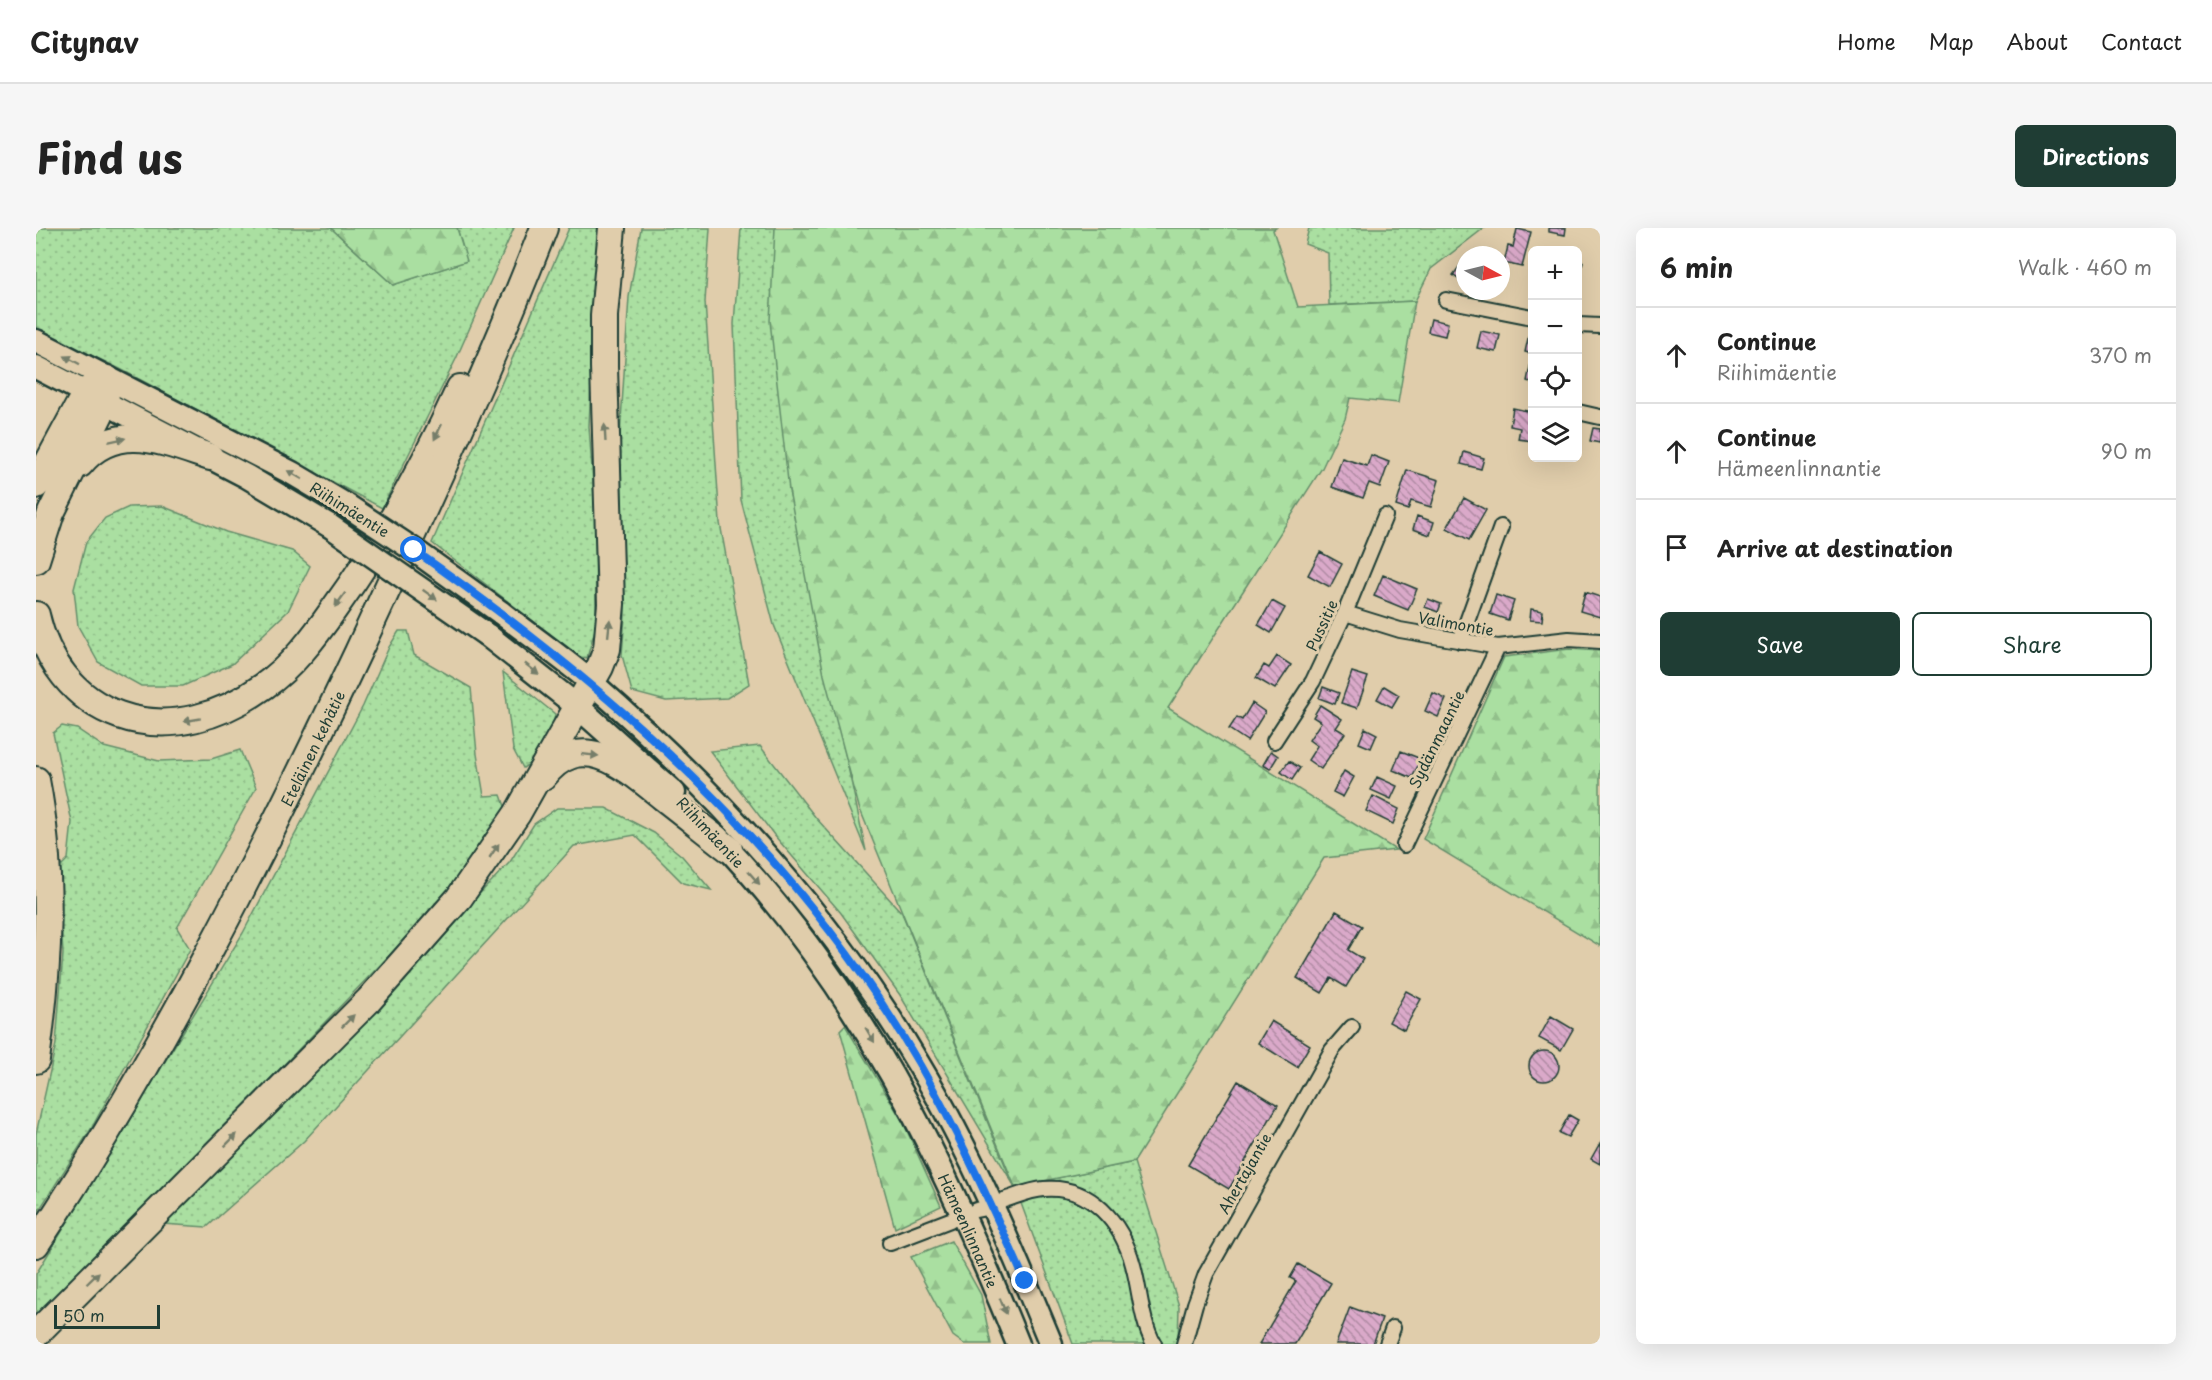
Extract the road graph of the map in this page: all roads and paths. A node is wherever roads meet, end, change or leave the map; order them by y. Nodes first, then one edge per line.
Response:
1 (536, 228) edge
2 (544, 228) edge
3 (612, 228) edge
4 (1446, 300) dead end
5 (1528, 316) edge
6 (1582, 325) edge
7 (1600, 326) edge
8 (36, 341) edge
9 (36, 368) edge
10 (107, 379) junction
11 (95, 399) junction
12 (1582, 413) edge
13 (1600, 417) edge
14 (210, 457) junction
15 (36, 485) edge
16 (61, 492) junction
17 (1385, 516) dead end
18 (1501, 527) dead end
19 (36, 560) edge
20 (1345, 613) junction
21 (36, 615) edge
22 (1460, 641) junction
23 (1600, 642) edge
24 (1498, 647) junction
25 (591, 682) junction
26 (577, 706) junction
27 (1274, 741) dead end
28 (36, 780) edge
29 (528, 796) junction
30 (1404, 845) dead end
31 (729, 849) junction
32 (1352, 1027) dead end
33 (36, 1060) edge
34 (947, 1113) joint
35 (918, 1119) joint
36 (1004, 1200) dead end
37 (950, 1220) dead end
38 (890, 1243) dead end
39 (36, 1244) edge
40 (1394, 1328) dead end
41 (36, 1334) edge
42 (1018, 1344) edge
43 (1051, 1344) edge
44 (1154, 1344) edge
45 (1184, 1344) edge
46 (1387, 1344) edge

1 -> 21 highway
2 - 39 highway, Eteläinen kehätie
25 -> 3 highway
4 - 5 street
6 - 7 street
10 -> 8 main road, Riihimäentie
9 - 11 main road, Riihimäentie
10 - 11 highway
25 -> 10 main road, Riihimäentie, bridge
11 - 14 main road, Riihimäentie
11 - 15 highway
11 - 16 highway
12 - 13 street
16 -> 14 highway
14 -> 26 main road, Riihimäentie, bridge
16 - 19 highway
17 - 20 street, Pussitie
18 - 22 street
20 - 22 street, Valimontie
20 - 27 street, Pussitie
22 - 24 street, Valimontie
23 - 24 street, Valimontie
24 - 30 street, Sydänmaantie
25 - 26 highway
25 - 34 main road, Riihimäentie
26 - 29 highway
26 - 31 main road, Riihimäentie
28 - 33 highway
29 -> 31 highway
41 -> 29 highway
31 -> 35 main road, Riihimäentie
32 - 45 street, Ahertajantie
34 - 43 main road, Hämeenlinnantie
35 -> 42 main road, Hämeenlinnantie
36 - 44 street
37 - 38 street
40 - 46 street

